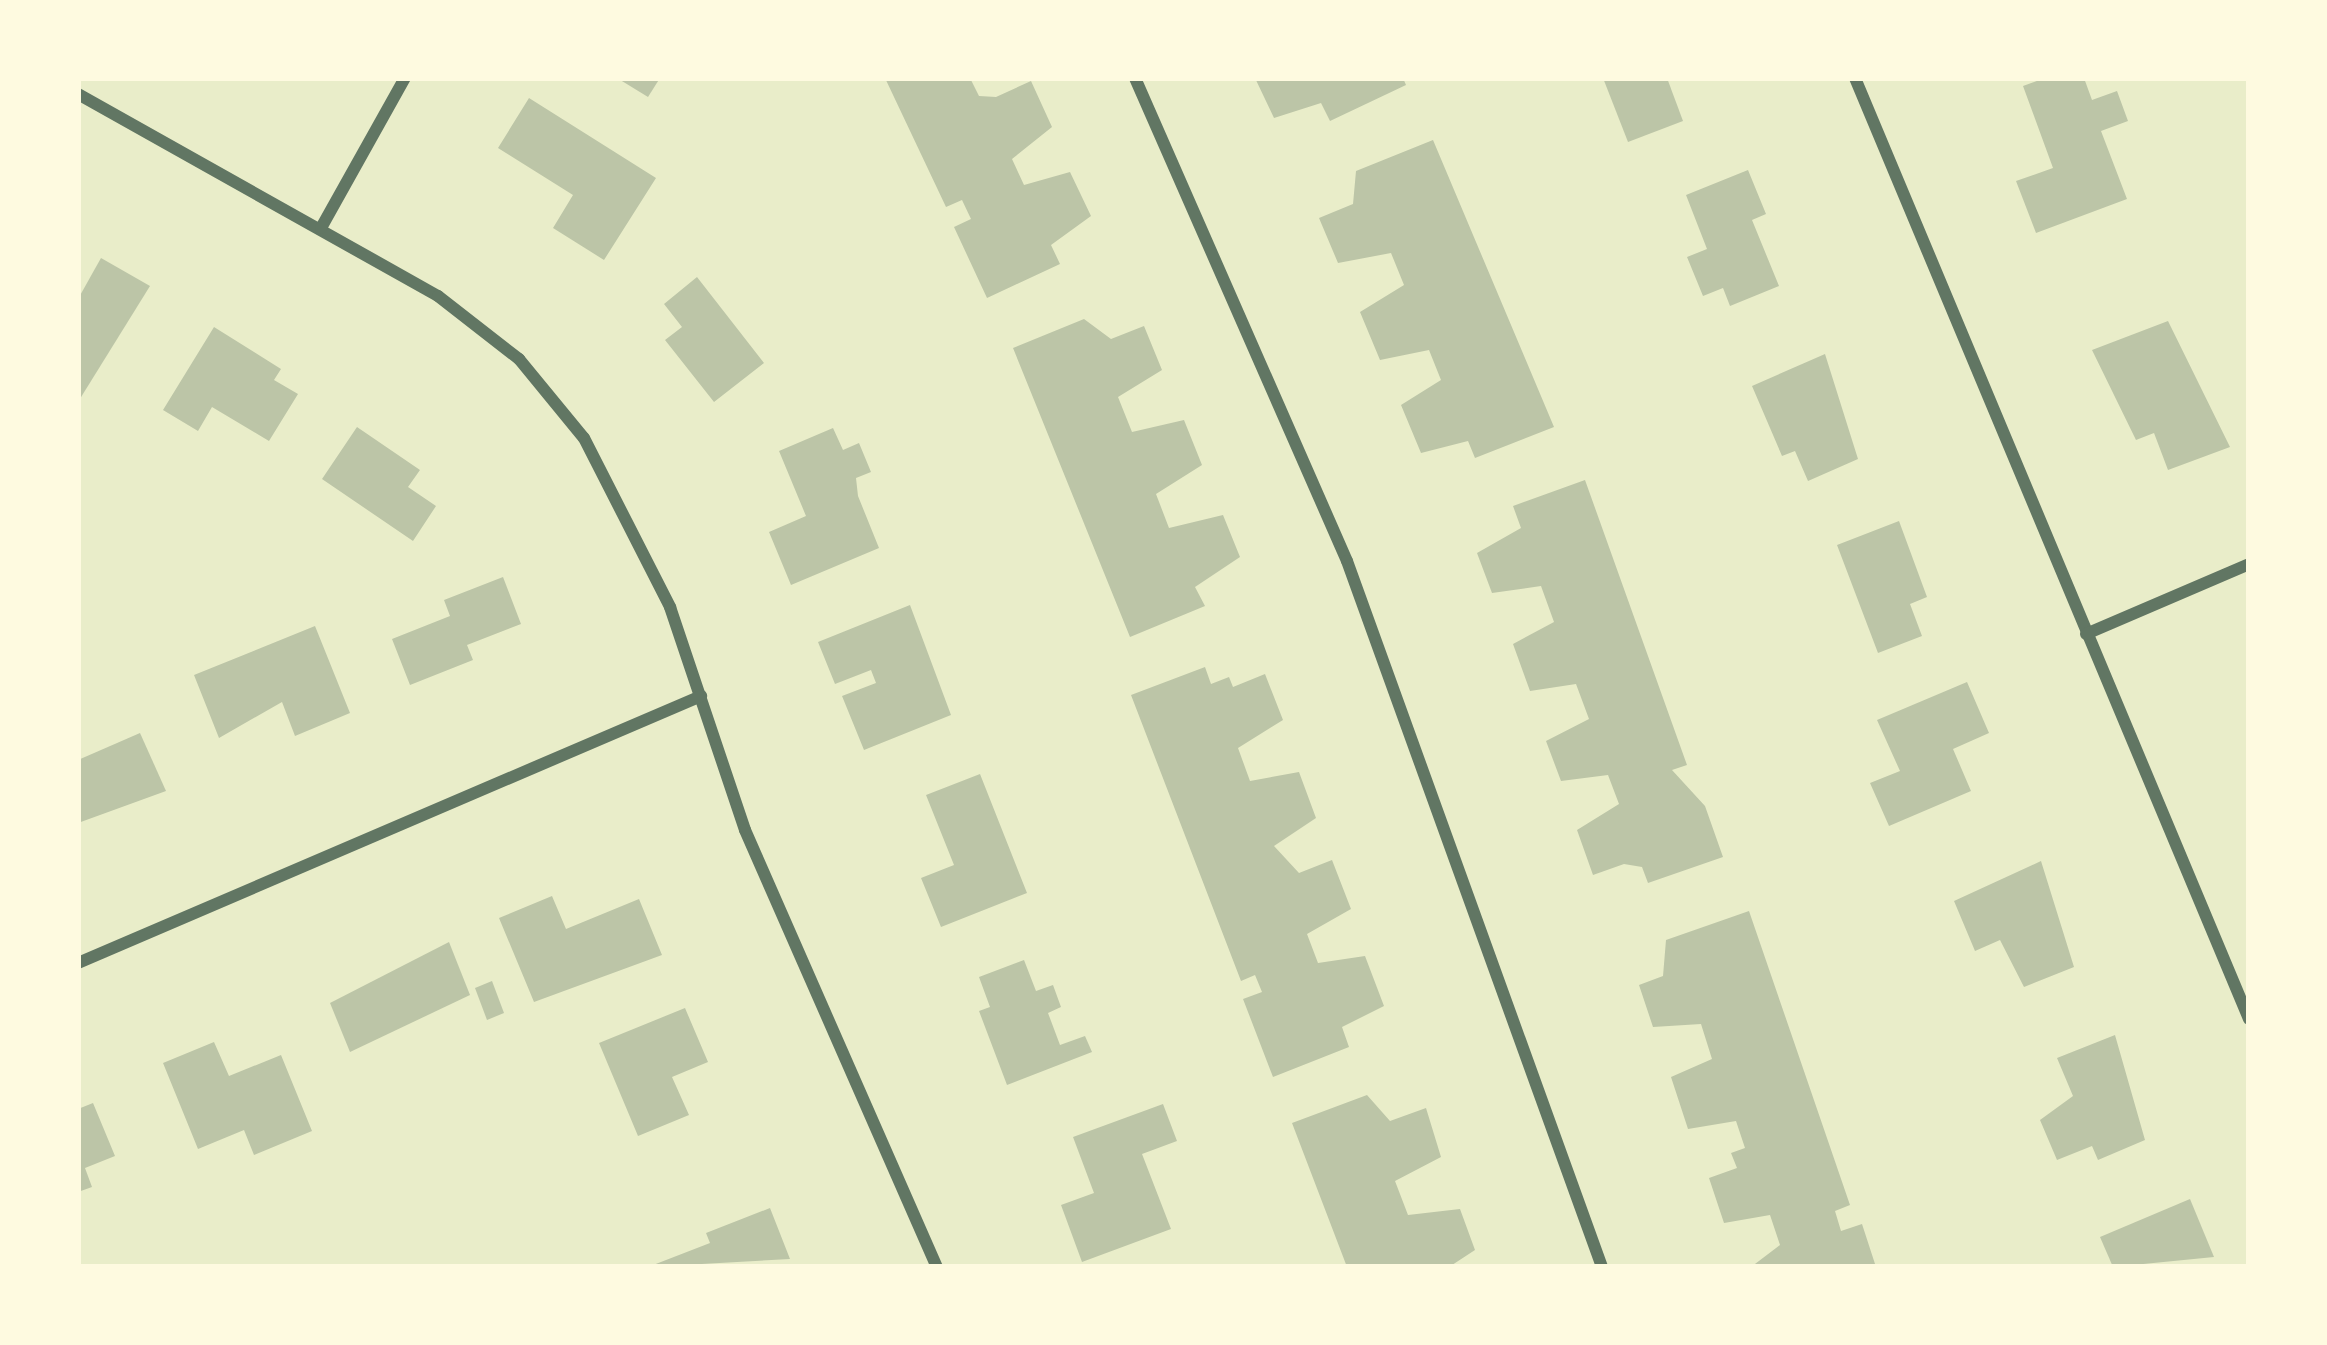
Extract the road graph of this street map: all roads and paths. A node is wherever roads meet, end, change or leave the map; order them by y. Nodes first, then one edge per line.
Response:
1 (404, 78) edge
2 (1135, 78) edge
3 (1855, 78) edge
4 (78, 94) edge
5 (321, 228) junction
6 (2249, 564) edge
7 (2086, 634) junction
8 (701, 697) junction
9 (78, 963) edge
10 (2249, 1019) edge
11 (937, 1267) edge
12 (1602, 1267) edge

1 - 5 street
2 - 12 street
3 - 7 street
4 - 5 street
5 - 8 street
6 - 7 street
7 - 10 street
8 - 9 street
8 - 11 street

